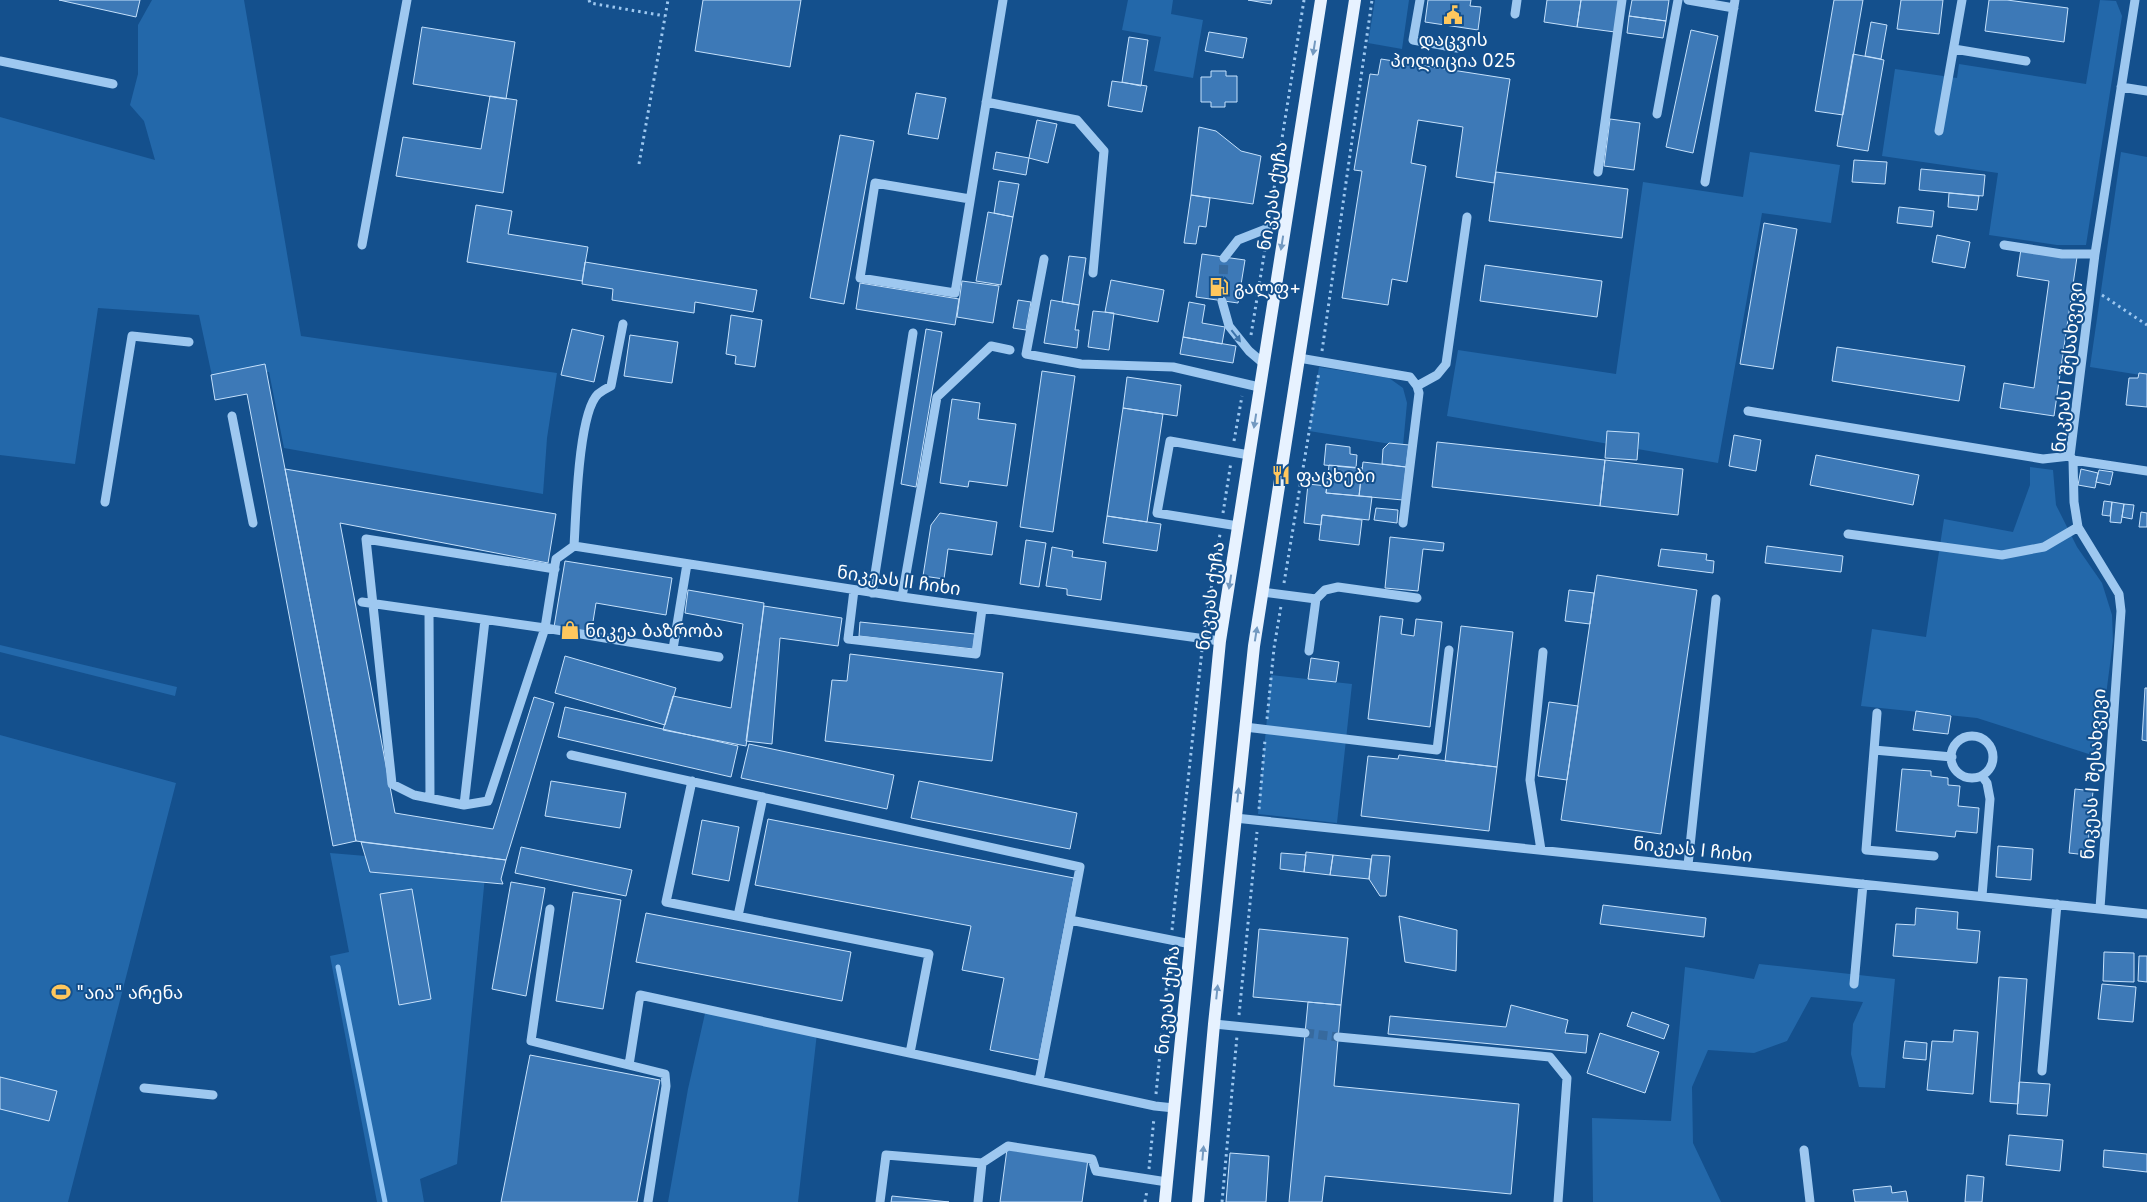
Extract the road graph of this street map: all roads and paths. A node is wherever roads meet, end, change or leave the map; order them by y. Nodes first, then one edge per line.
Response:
1 (407, 0) edge
2 (589, 0) edge
3 (668, 0) edge
4 (1003, 0) edge
5 (1321, 0) edge
6 (1355, 0) edge
7 (1420, 0) edge
8 (1517, 0) edge
9 (1622, 0) edge
10 (1678, 0) edge
11 (1688, 0) edge
12 (1962, 0) edge
13 (2135, 0) edge
14 (1735, 4) edge
15 (1515, 14) dead end
16 (665, 16) junction
17 (1457, 48) dead end
18 (1954, 49) junction
19 (0, 61) edge
20 (2026, 61) dead end
21 (113, 84) dead end
22 (2121, 87) junction
23 (2147, 91) edge
24 (986, 102) junction
25 (1657, 114) dead end
26 (1940, 130) dead end
27 (639, 164) dead end
28 (1598, 172) dead end
29 (1705, 182) dead end
30 (970, 198) junction
31 (1467, 217) dead end
32 (1286, 221) junction
33 (362, 245) dead end
34 (2004, 245) dead end
35 (2095, 254) junction
36 (1224, 258) tunnel mouth
37 (1044, 259) dead end
38 (1092, 273) dead end
39 (2091, 288) junction
40 (1222, 301) tunnel mouth
41 (623, 324) dead end
42 (2147, 325) edge
43 (913, 333) dead end
44 (189, 342) dead end
45 (1010, 350) dead end
46 (1298, 358) junction
47 (1263, 363) junction
48 (1259, 386) junction
49 (1417, 386) junction
50 (1748, 411) dead end
51 (232, 416) dead end
52 (1249, 455) junction
53 (2072, 458) junction
54 (2147, 472) edge
55 (105, 502) dead end
56 (253, 523) dead end
57 (1403, 523) dead end
58 (1238, 526) junction
59 (2078, 527) junction
60 (1848, 534) dead end
61 (574, 546) junction
62 (687, 564) junction
63 (555, 570) junction
64 (854, 590) junction
65 (1262, 592) junction
66 (872, 593) junction
67 (902, 597) junction
68 (1417, 598) dead end
69 (1316, 599) junction
70 (1716, 599) dead end
71 (362, 602) dead end
72 (374, 604) junction
73 (982, 608) junction
74 (429, 612) junction
75 (485, 620) junction
76 (545, 628) junction
77 (1220, 641) junction
78 (673, 649) junction
79 (1449, 650) dead end
80 (1309, 651) dead end
81 (1543, 652) dead end
82 (719, 656) dead end
83 (1877, 713) dead end
84 (1267, 714) dead end
85 (1245, 727) junction
86 (1266, 730) junction
87 (1874, 750) junction
88 (571, 755) dead end
89 (1952, 757) junction
90 (1982, 776) junction
91 (692, 782) junction
92 (763, 797) junction
93 (430, 798) junction
94 (464, 805) junction
95 (1235, 818) junction
96 (1258, 821) junction
97 (1541, 850) junction
98 (1934, 856) dead end
99 (1688, 865) junction
100 (1863, 884) junction
101 (1982, 896) junction
102 (2056, 904) junction
103 (2100, 908) junction
104 (550, 909) dead end
105 (2147, 914) edge
106 (738, 916) junction
107 (1070, 920) junction
108 (1190, 944) junction
109 (1854, 984) dead end
110 (1214, 1024) junction
111 (1238, 1026) junction
112 (1305, 1033) tunnel mouth
113 (1338, 1037) tunnel mouth
114 (910, 1053) junction
115 (628, 1065) junction
116 (2042, 1072) dead end
117 (1039, 1081) junction
118 (144, 1088) dead end
119 (213, 1096) dead end
120 (1174, 1108) junction
121 (1804, 1150) dead end
122 (982, 1163) junction
123 (1167, 1182) junction
124 (648, 1202) edge
125 (880, 1202) edge
126 (978, 1202) edge
127 (1165, 1202) edge
128 (1198, 1202) edge
129 (1222, 1202) edge
130 (1558, 1202) edge
131 (1810, 1202) edge

1 - 33 street
2 - 16 path
3 - 16 path
4 - 24 street
5 -> 32 main road, ნიკეას ქუჩა
6 - 46 main road
7 - 17 street
8 - 15 street
9 - 28 street
10 - 25 street
11 - 14 street
12 - 18 street
13 - 22 street, ნიკეას I შესახვევი
14 - 29 street
16 - 27 path
18 - 20 street
18 - 26 street
19 - 21 street
22 - 23 street
22 - 35 street, ნიკეას I შესახვევი
24 - 30 street
24 - 38 street
30 - 30 street
31 - 49 street
32 - 36 street
32 -> 47 main road, ნიკეას ქუჩა
34 - 35 street
35 - 39 street, ნიკეას I შესახვევი
37 - 48 street
39 - 42 path
39 - 53 street, ნიკეას I შესახვევი
40 -> 47 street
41 - 61 street
43 - 66 street
44 - 55 street
45 - 67 street
46 - 49 street
46 - 65 main road
47 - 48 main road, ნიკეას ქუჩა
48 -> 52 main road, ნიკეას ქუჩა
49 - 57 street
50 - 53 street
51 - 56 street
52 - 58 main road, ნიკეას ქუჩა
52 - 58 street
53 - 54 street
53 - 59 street, ნიკეას I შესახვევი
58 -> 77 main road, ნიკეას ქუჩა
59 - 60 street
59 - 103 street, ნიკეას I შესახვევი
61 - 62 street, ნიკეას II ჩიხი
61 - 63 street
62 - 64 street, ნიკეას II ჩიხი
62 - 78 street
63 - 72 street
63 - 76 street
64 - 66 street, ნიკეას II ჩიხი
64 - 73 street
65 - 69 street
85 -> 65 main road
66 - 67 street, ნიკეას II ჩიხი
67 - 73 street, ნიკეას II ჩიხი
68 - 69 street
69 - 80 street
70 - 99 street
71 - 72 street
72 - 74 street
72 - 93 street
73 - 77 street, ნიკეას II ჩიხი
74 - 75 street
74 - 93 street
75 - 76 street
75 - 94 street
76 - 78 street
76 - 94 street
77 - 108 main road, ნიკეას ქუჩა
78 - 82 street
79 - 86 street
81 - 97 street
83 - 87 street
84 - 86 path
85 - 86 street
95 -> 85 main road
86 - 96 path
87 - 89 street
87 - 98 street
88 - 91 street
89 - 90 street
89 - 90 street
90 - 101 street
91 - 92 street
91 - 106 street
92 - 106 street
92 - 107 street
93 - 94 street
95 - 96 street, ნიკეას I ჩიხი
110 -> 95 main road
96 - 97 street, ნიკეას I ჩიხი
96 - 111 path
97 - 99 street, ნიკეას I ჩიხი
99 - 100 street, ნიკეას I ჩიხი
100 - 101 street, ნიკეას I ჩიხი
100 - 109 street
101 - 102 street, ნიკეას I ჩიხი
102 - 103 street, ნიკეას I ჩიხი
102 - 116 street
103 - 105 street, ნიკეას I ჩიხი
104 - 115 street
106 - 114 street
107 - 108 street
107 - 117 street
108 - 120 main road, ნიკეას ქუჩა
110 - 111 street
128 -> 110 main road
111 - 112 street
111 - 129 path
113 - 130 street
114 - 115 street
114 - 117 street
115 - 124 street
117 - 120 street
118 - 119 street
120 - 123 main road, ნიკეას ქუჩა
121 - 131 street
122 - 123 street
122 - 125 street
122 - 126 street
123 - 127 main road, ნიკეას ქუჩა

